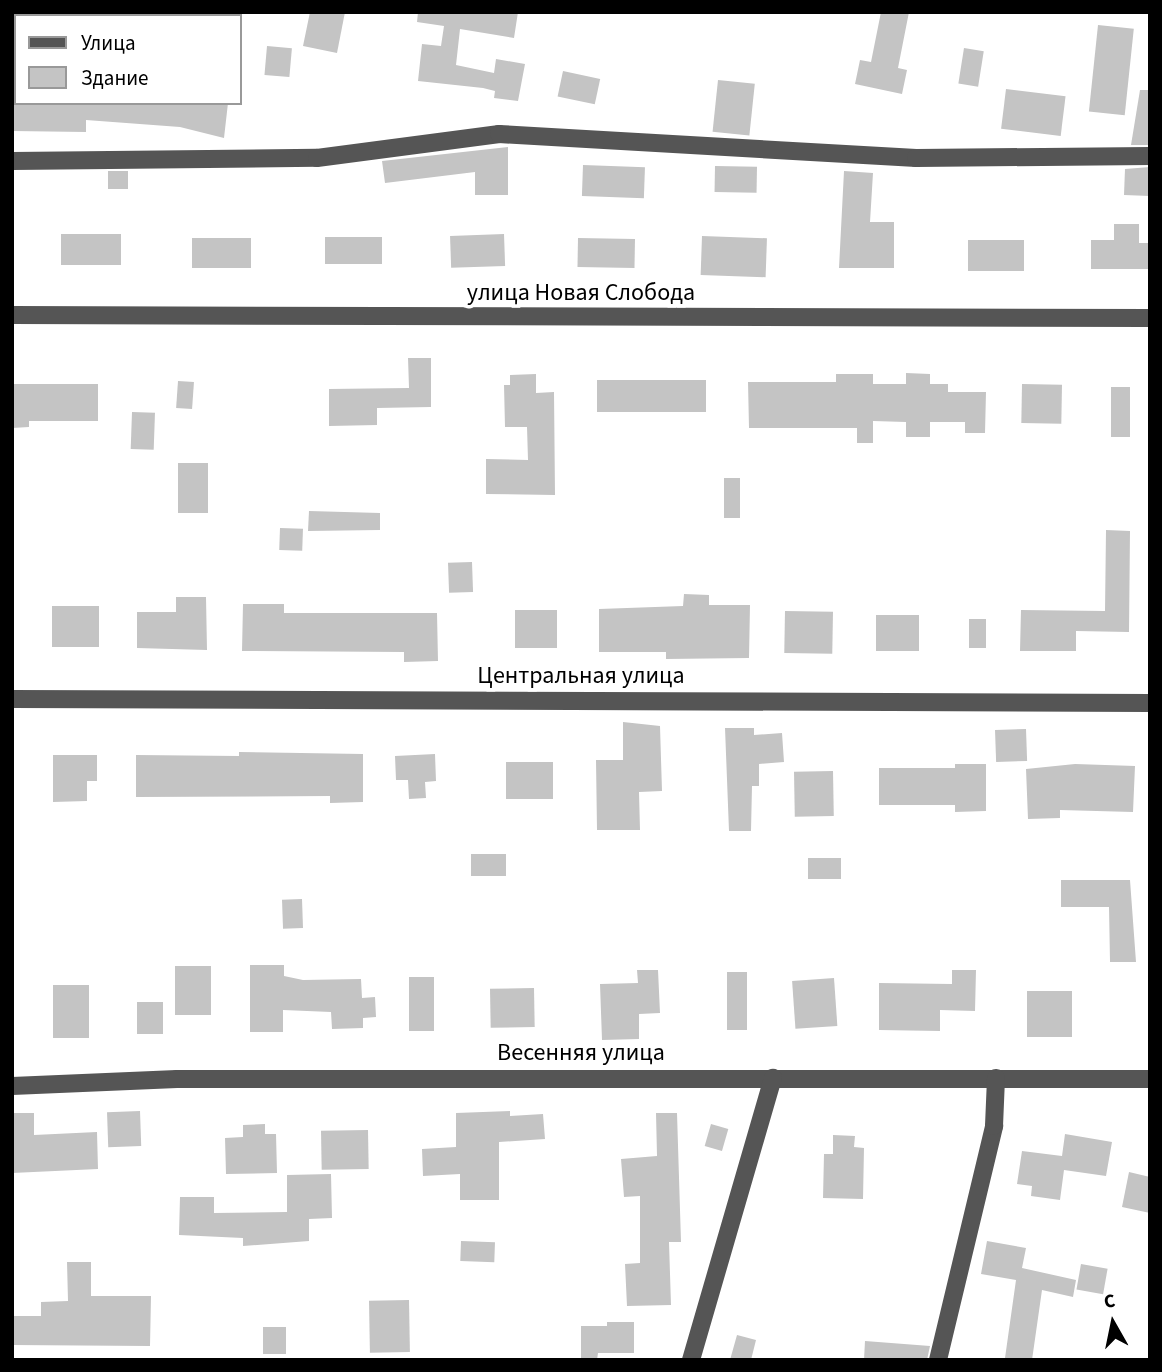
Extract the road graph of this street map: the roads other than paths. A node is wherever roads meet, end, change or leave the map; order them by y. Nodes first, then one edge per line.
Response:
1 (1150, 156) edge
2 (12, 161) edge
3 (12, 315) edge
4 (1150, 318) edge
5 (12, 699) edge
6 (1150, 703) edge
7 (773, 1078) junction
8 (996, 1079) junction
9 (1150, 1079) edge
10 (12, 1086) edge
11 (691, 1360) edge
12 (939, 1360) edge

1 - 2 street
3 - 4 street, улица Новая Слобода
5 - 6 street, Центральная улица
7 - 8 street, Весенняя улица
7 - 10 street, Весенняя улица
7 - 11 street
8 - 9 street, Весенняя улица
8 - 12 street

